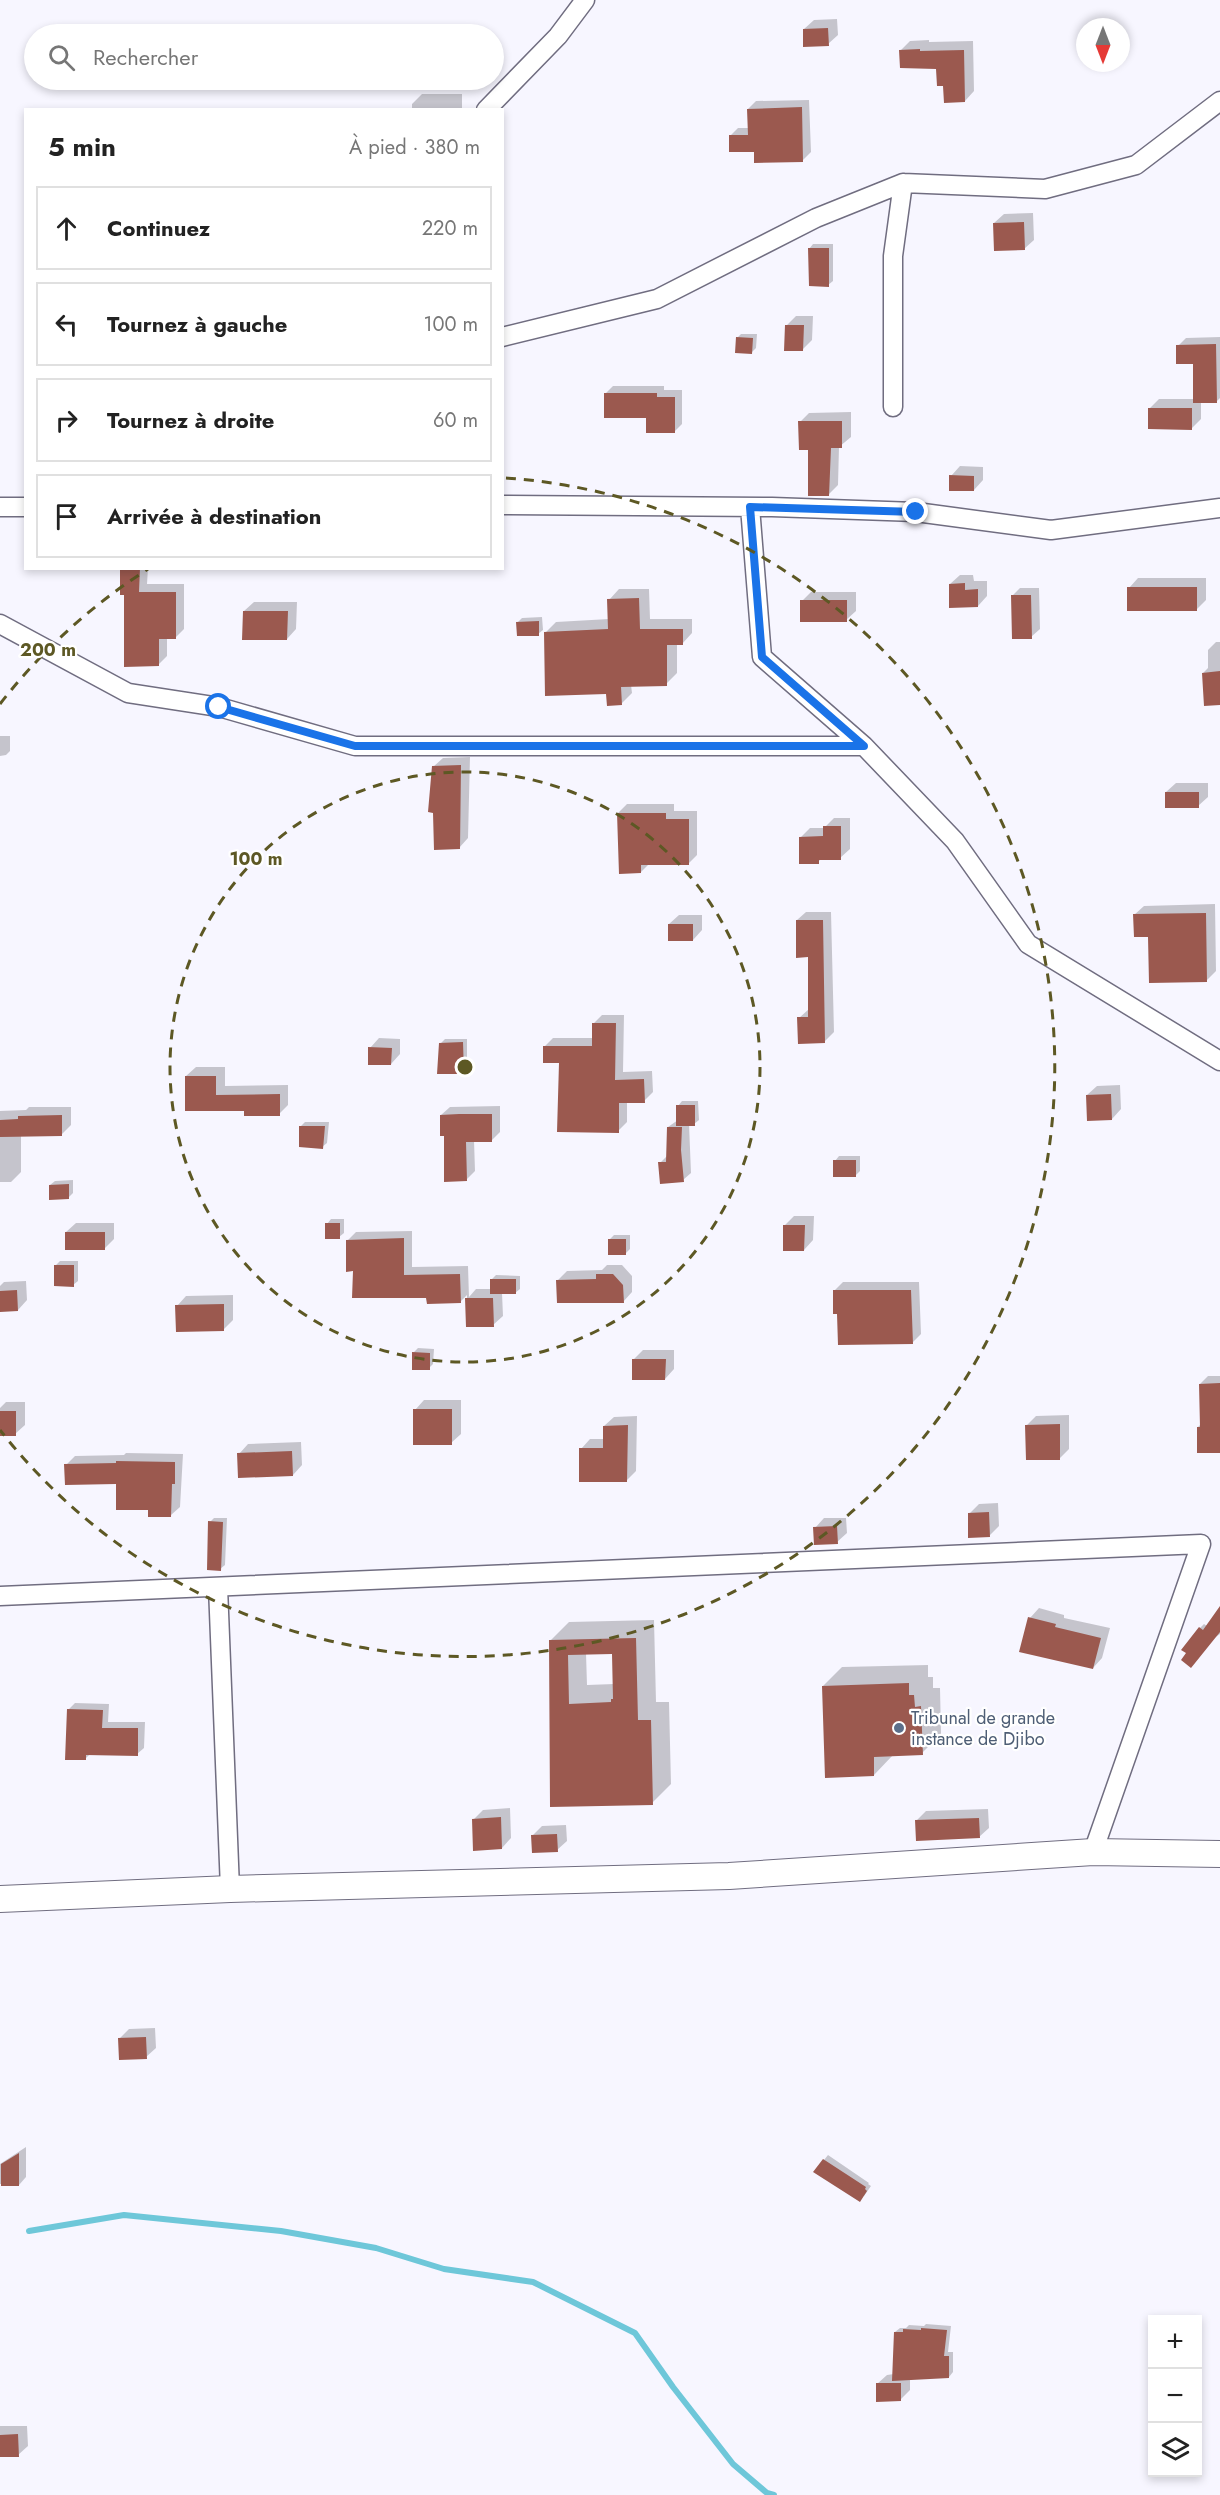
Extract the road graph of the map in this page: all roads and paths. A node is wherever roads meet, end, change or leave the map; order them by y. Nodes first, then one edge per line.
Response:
1 (585, 0) edge
2 (1220, 101) edge
3 (488, 108) edge
4 (903, 183) junction
5 (504, 337) edge
6 (893, 407) dead end
7 (504, 505) edge
8 (0, 507) edge
9 (24, 507) edge
10 (750, 507) junction
11 (1220, 508) edge
12 (0, 624) edge
13 (864, 746) junction
14 (1220, 1061) edge
15 (218, 1587) junction
16 (0, 1596) edge
17 (1093, 1852) junction
18 (1220, 1854) edge
19 (230, 1889) junction
20 (0, 1899) edge

1 - 3 street
2 - 4 street
4 - 5 street
4 - 6 street
7 - 10 street
8 - 9 street
10 - 11 street
10 - 13 street
12 - 13 street
13 - 14 street
15 - 16 street
15 - 17 street
15 - 19 street
17 - 18 main road
17 - 19 main road
19 - 20 main road

